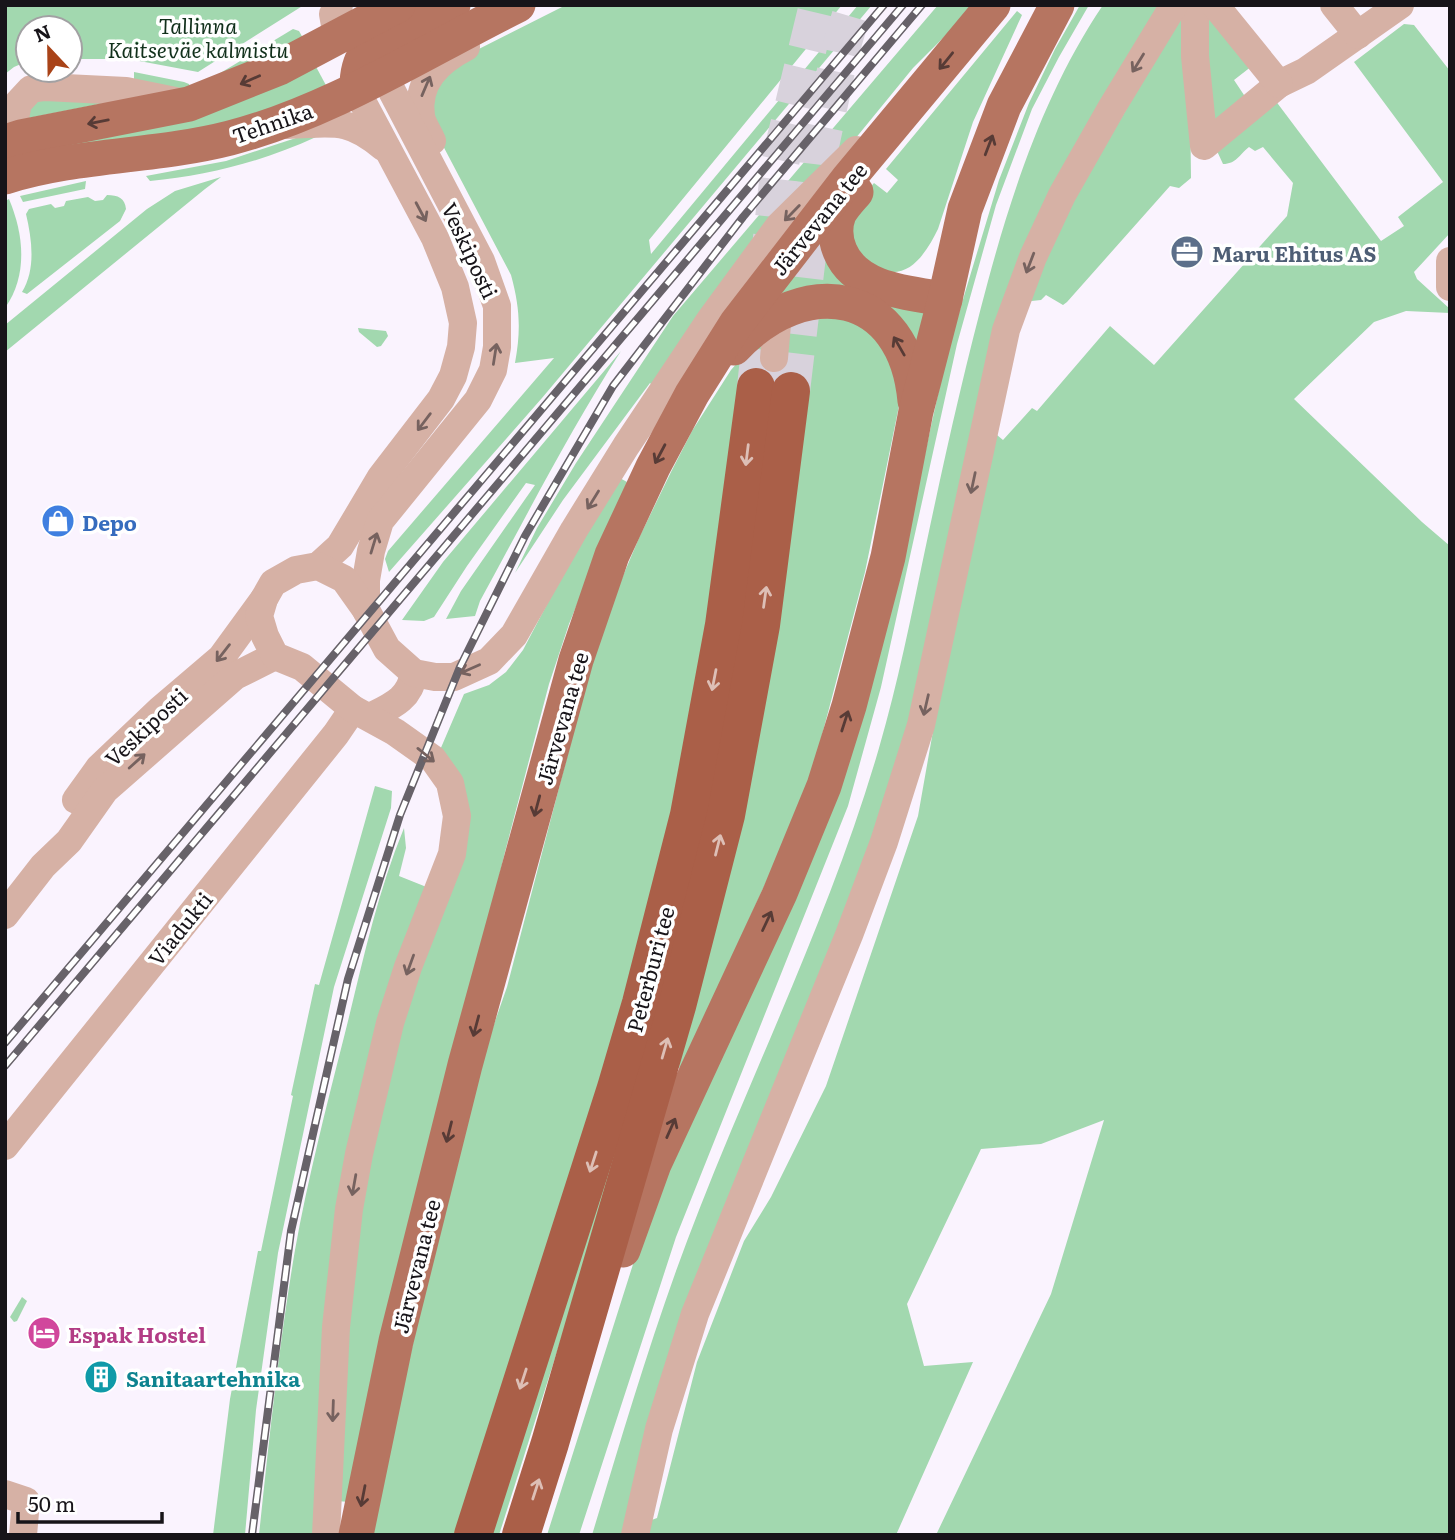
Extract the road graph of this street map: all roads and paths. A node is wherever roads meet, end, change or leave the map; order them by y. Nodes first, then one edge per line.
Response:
1 (398, 5) edge
2 (453, 5) edge
3 (993, 5) edge
4 (1057, 5) edge
5 (1174, 5) edge
6 (1195, 5) edge
7 (1215, 5) edge
8 (1334, 5) edge
9 (1401, 5) edge
10 (512, 8) edge
11 (336, 22) edge
12 (1357, 35) junction
13 (369, 72) junction
14 (1279, 85) junction
15 (914, 100) junction
16 (189, 104) junction
17 (274, 125) junction
18 (13, 139) edge
19 (389, 152) junction
20 (50, 166) junction
21 (434, 174) junction
22 (5, 177) edge
23 (965, 209) junction
24 (1450, 261) edge
25 (878, 284) junction
26 (1450, 287) edge
27 (945, 299) junction
28 (778, 313) junction
29 (774, 379) junction
30 (692, 394) junction
31 (916, 411) junction
32 (318, 566) junction
33 (264, 598) junction
34 (366, 610) junction
35 (275, 656) junction
36 (414, 673) junction
37 (361, 713) junction
38 (43, 866) junction
39 (5, 915) edge
40 (5, 1146) edge
41 (550, 1443) junction
42 (5, 1494) edge
43 (23, 1535) edge
44 (326, 1535) edge
45 (356, 1535) edge
46 (473, 1535) edge
47 (521, 1535) edge
48 (635, 1535) edge

1 - 11 main road
2 - 13 main road
3 -> 15 main road, Järvevana tee
23 -> 4 main road
5 -> 48 street
6 - 14 street
7 - 14 street
8 - 12 street
9 - 12 street
10 - 13 main road, Tehnika
21 -> 10 street
11 - 13 main road
11 -> 16 main road
12 - 14 street
13 - 17 main road, Tehnika
13 - 19 street, Veskiposti
13 - 21 street, Veskiposti
15 - 25 main road
15 - 30 main road, Järvevana tee
15 -> 36 street
16 -> 18 main road
16 - 18 street
17 - 19 street
17 - 20 main road, Tehnika
18 - 20 street
19 -> 32 street, Veskiposti
20 - 22 main road, Tehnika
34 -> 21 street, Veskiposti
23 - 25 main road
23 - 27 main road
24 - 26 street
25 - 27 main road
27 - 31 main road
28 - 29 street
28 - 30 main road
31 -> 28 main road
41 -> 29 highway, Peterburi tee
29 -> 46 highway, Peterburi tee
30 -> 45 main road, Järvevana tee
41 -> 31 main road
32 - 33 street, Veskiposti
32 - 34 street
33 - 35 street
33 -> 38 street, Veskiposti
34 - 36 street
35 - 37 street
38 -> 35 street, Veskiposti
36 - 37 street
37 - 40 street, Viadukti
37 -> 44 street
38 - 39 street, Veskiposti
47 -> 41 highway
42 - 43 street

